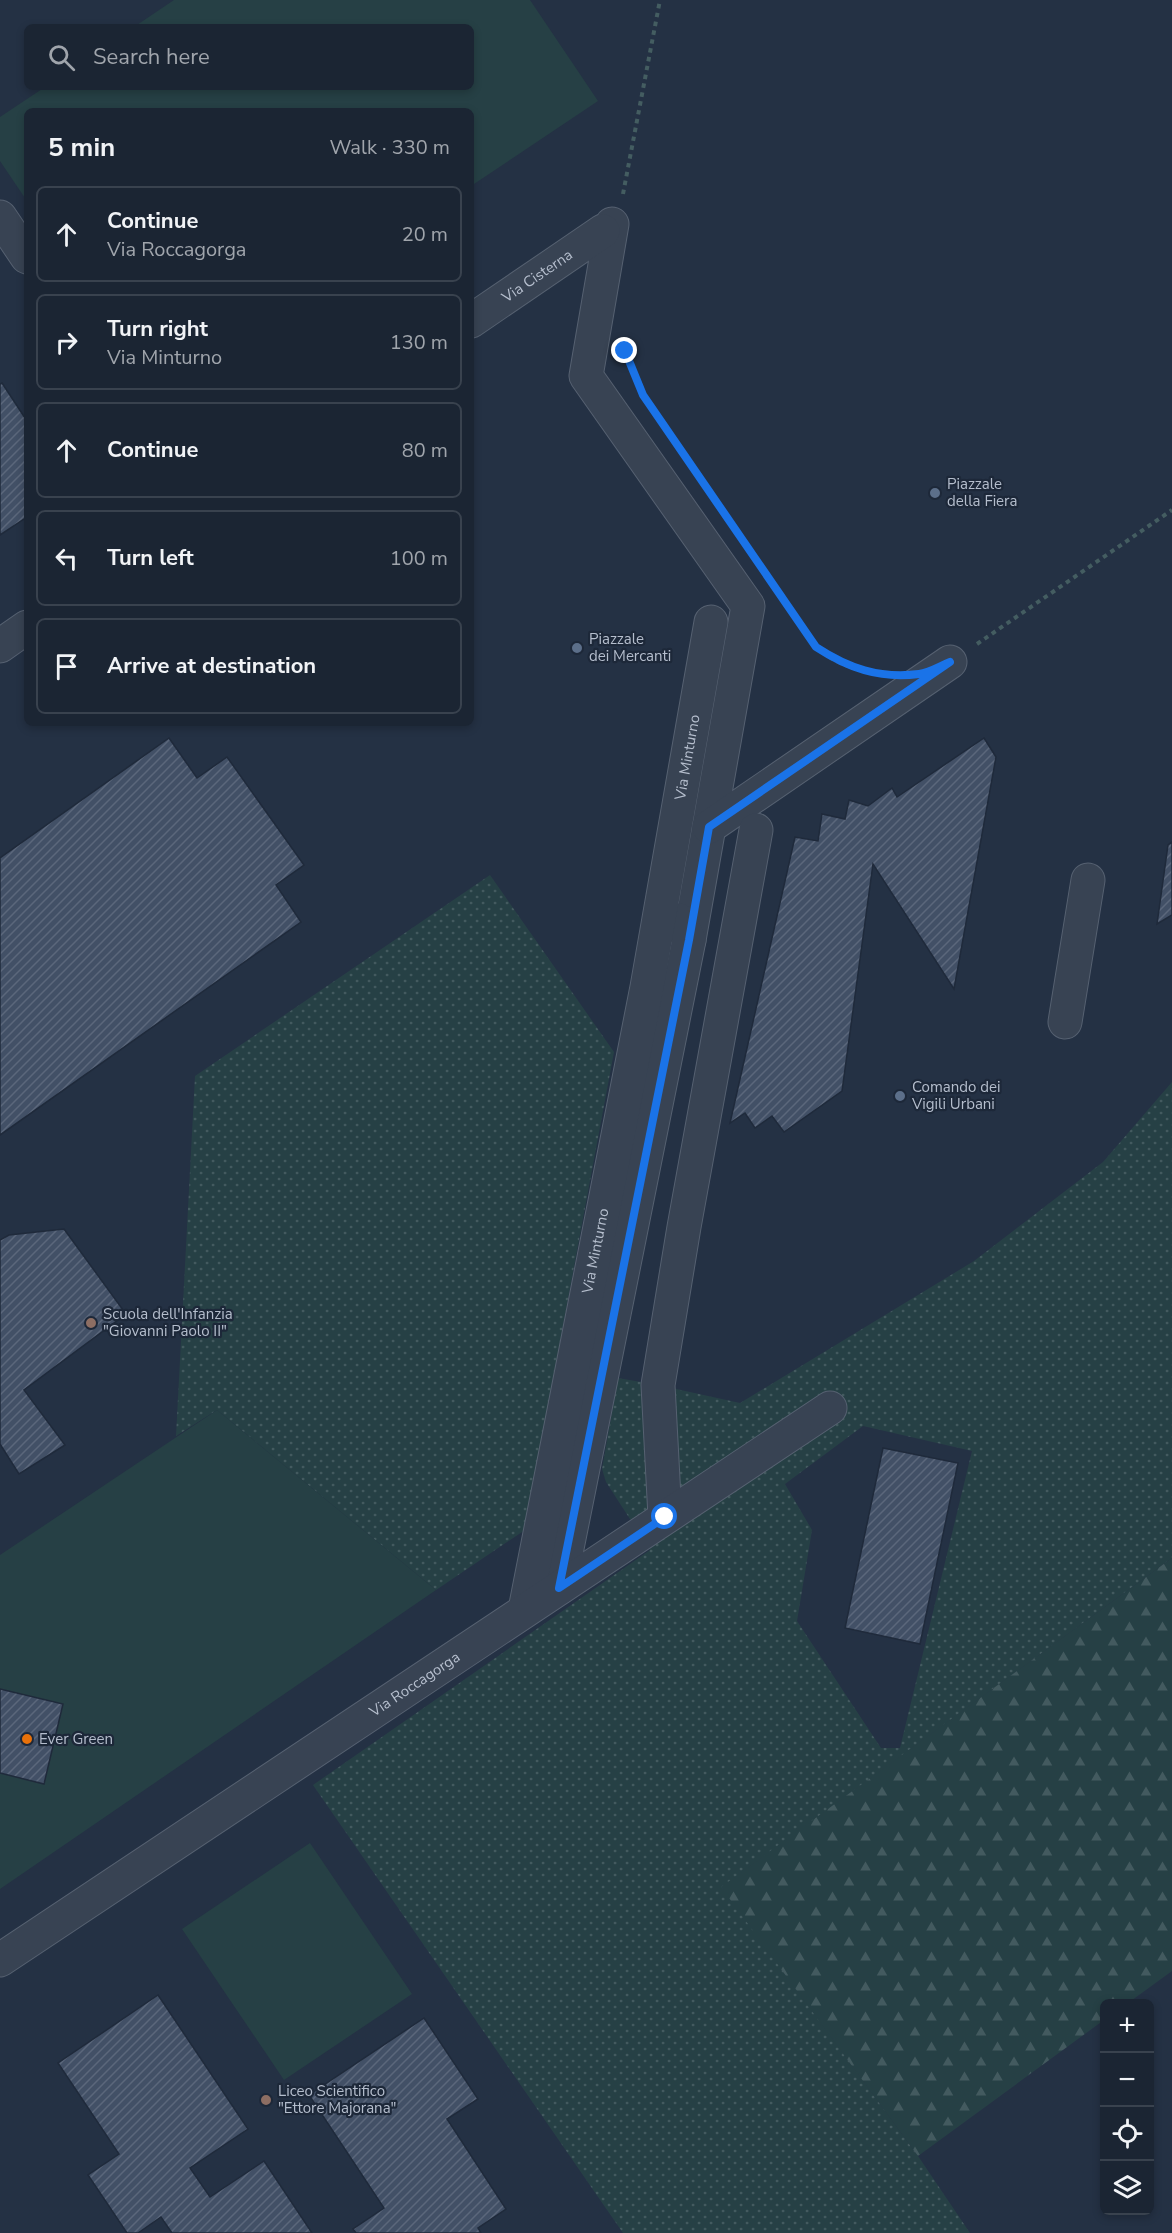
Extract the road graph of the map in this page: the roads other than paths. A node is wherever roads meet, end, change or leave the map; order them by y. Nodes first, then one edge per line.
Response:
1 (0, 217) edge
2 (612, 217) joint
3 (24, 253) edge
4 (474, 319) edge
5 (711, 622) dead end
6 (24, 629) edge
7 (0, 646) edge
8 (950, 662) road end
9 (709, 827) junction
10 (756, 830) dead end
11 (1088, 880) dead end
12 (664, 892) junction
13 (689, 940) junction
14 (1065, 1022) dead end
15 (830, 1408) dead end
16 (665, 1517) junction
17 (559, 1588) junction
18 (525, 1610) junction
19 (0, 1960) edge

1 - 3 street
2 - 4 street, Via Cisterna
2 - 9 street, Via Minturno
5 - 12 street, Via Minturno
6 - 7 street
8 - 9 street
9 - 13 street, Via Minturno
10 - 16 street
11 - 14 street
12 - 13 street
12 - 18 street, Via Minturno
13 - 17 street, Via Minturno
15 - 16 street, Via Roccagorga
16 - 17 street, Via Roccagorga
17 - 18 street, Via Roccagorga
18 - 19 street, Via Roccagorga

